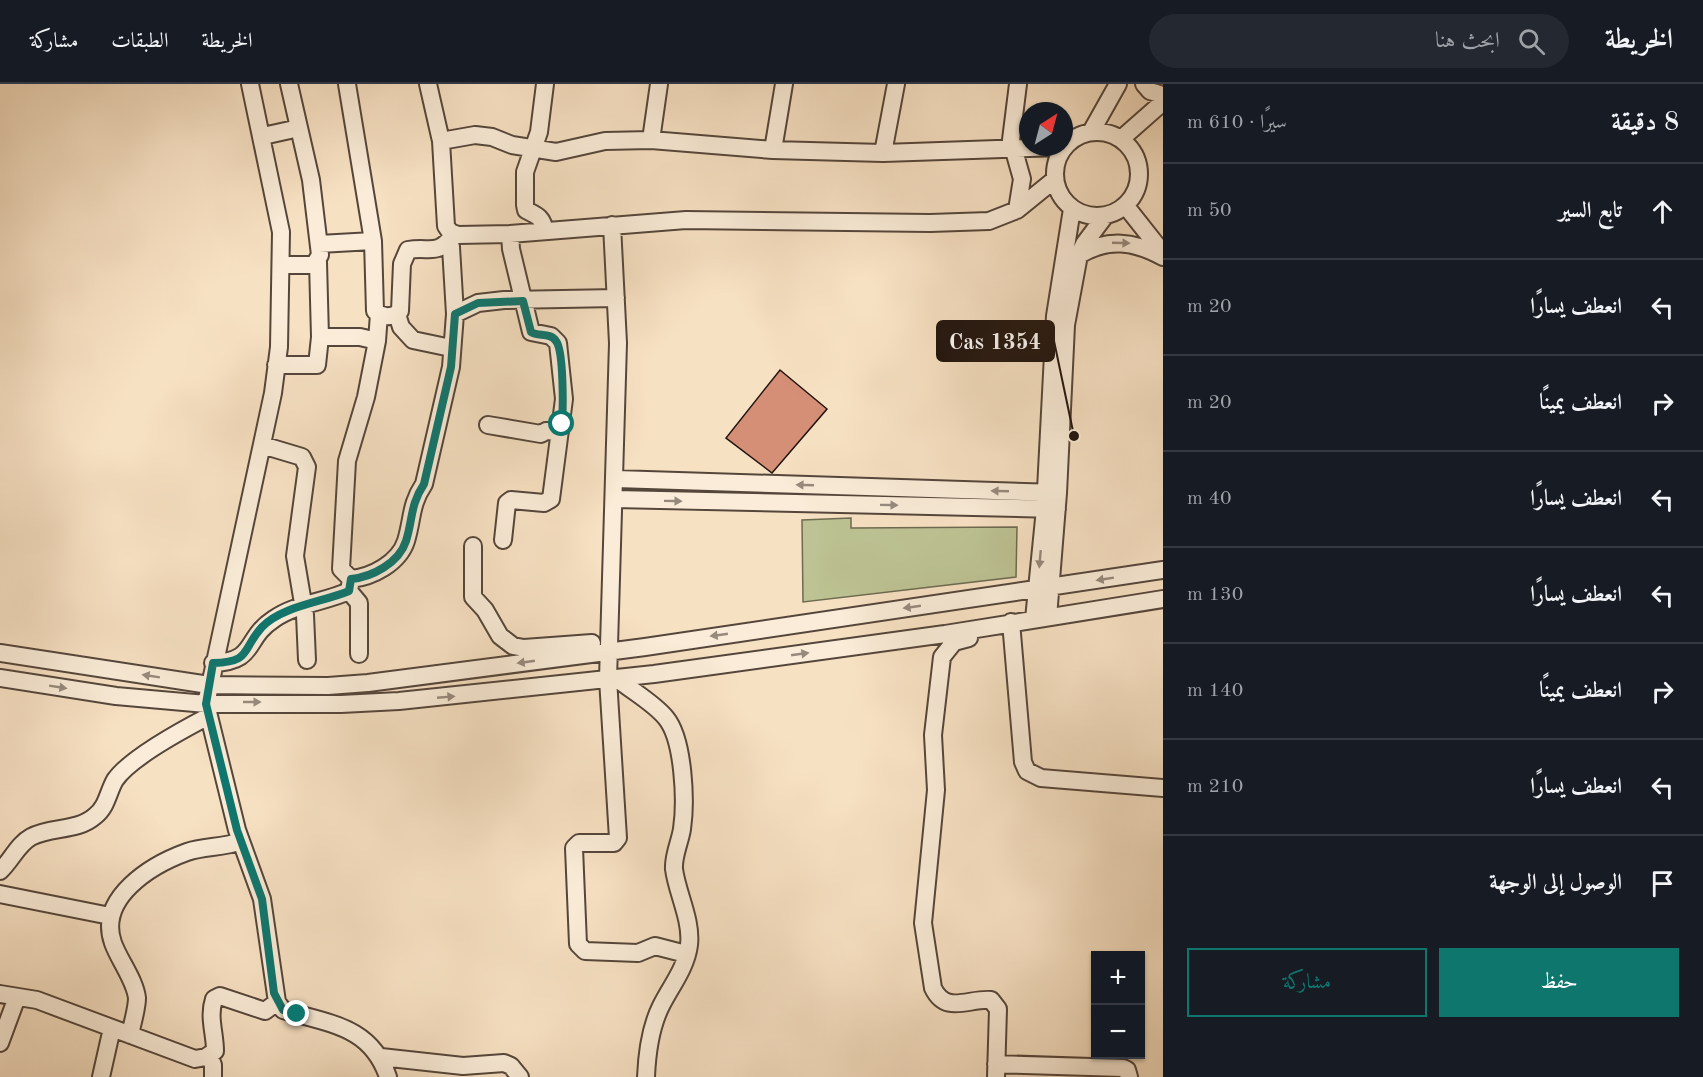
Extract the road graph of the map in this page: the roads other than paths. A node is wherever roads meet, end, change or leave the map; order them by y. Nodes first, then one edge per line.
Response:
1 (250, 84) edge
2 (289, 84) edge
3 (347, 84) edge
4 (428, 84) edge
5 (545, 84) edge
6 (659, 84) edge
7 (784, 84) edge
8 (896, 84) edge
9 (1018, 84) edge
10 (1119, 84) edge
11 (1144, 84) edge
12 (1163, 96) edge
13 (1163, 102) edge
14 (299, 128) junction
15 (1091, 132) junction
16 (263, 136) junction
17 (1073, 139) edge
18 (651, 140) junction
19 (1120, 140) junction
20 (441, 141) junction
21 (1013, 148) junction
22 (1019, 148) edge
23 (534, 150) junction
24 (773, 150) junction
25 (883, 153) junction
26 (1058, 156) edge
27 (1054, 180) junction
28 (1125, 205) junction
29 (1072, 209) junction
30 (1017, 210) junction
31 (1105, 216) junction
32 (612, 225) junction
33 (545, 231) junction
34 (510, 234) junction
35 (451, 238) junction
36 (373, 241) junction
37 (319, 244) junction
38 (1079, 255) junction
39 (1163, 255) edge
40 (318, 262) junction
41 (281, 265) junction
42 (616, 298) junction
43 (523, 301) junction
44 (379, 314) junction
45 (455, 314) junction
46 (397, 315) junction
47 (320, 337) junction
48 (377, 341) junction
49 (451, 348) junction
50 (276, 365) junction
51 (488, 425) dead end
52 (560, 432) junction
53 (262, 445) junction
54 (616, 479) junction
55 (615, 499) junction
56 (1051, 501) junction
57 (503, 540) dead end
58 (473, 546) dead end
59 (1163, 570) edge
60 (350, 585) junction
61 (1044, 588) junction
62 (1163, 599) edge
63 (302, 607) junction
64 (1041, 618) junction
65 (1012, 626) junction
66 (608, 647) junction
67 (0, 653) edge
68 (359, 654) dead end
69 (307, 660) dead end
70 (213, 663) junction
71 (0, 678) edge
72 (612, 679) junction
73 (209, 685) junction
74 (207, 710) junction
75 (1163, 788) edge
76 (241, 841) junction
77 (0, 871) edge
78 (0, 894) edge
79 (110, 915) junction
80 (686, 954) junction
81 (0, 994) edge
82 (17, 997) junction
83 (277, 1002) junction
84 (112, 1028) junction
85 (130, 1035) junction
86 (0, 1043) edge
87 (209, 1056) junction
88 (381, 1057) junction
89 (466, 1071) edge
90 (996, 1071) edge
91 (101, 1077) edge
92 (213, 1077) edge
93 (388, 1077) edge
94 (520, 1077) edge
95 (646, 1077) edge
96 (1129, 1077) edge

1 - 16 street
2 - 14 street
3 - 36 street
4 - 20 street
5 - 23 street
6 - 18 street
7 - 24 street
8 - 25 street
9 - 21 street
10 - 15 street
11 - 12 street
13 - 19 street
14 - 16 street
14 - 37 street
15 - 17 street
15 - 19 street
16 - 41 street
18 - 23 street
18 - 24 street
19 - 28 street
20 - 23 street
20 - 35 street
21 - 22 street
21 - 25 street
21 - 30 street
23 - 33 street
24 - 25 street
26 - 27 street
27 - 29 street
27 - 30 street
28 - 31 street
28 - 39 street
29 - 31 street
29 - 56 street
30 - 32 street
31 - 38 street
32 - 33 street
32 - 42 street
33 - 34 street
34 - 35 street
34 - 43 street
35 - 45 street
35 - 46 street
36 - 37 street
36 - 44 street
37 - 40 street
38 -> 39 street
38 - 56 street
40 - 41 street
40 - 47 street
41 - 50 street
42 - 43 street
42 - 54 street
43 - 45 street
43 - 52 street
44 - 46 street
44 - 48 street
45 - 49 street
46 - 49 street
47 - 48 street
47 - 50 street
48 - 60 street
49 - 60 street
50 - 53 street
51 - 52 street
52 - 57 street
53 - 63 street
53 - 70 street
54 - 55 street
56 -> 54 street
55 -> 56 street
55 - 66 street
56 - 61 street
58 - 66 street
59 -> 61 street
60 - 63 street
60 - 68 street
61 - 64 street
61 -> 66 street
62 - 64 street
63 - 69 street
63 - 70 street
64 - 65 street
72 -> 65 street
65 - 75 street
65 - 90 street
66 - 72 street
66 -> 73 street
73 -> 67 street
70 - 73 street
71 -> 74 street
74 -> 72 street
72 - 80 street
72 - 80 street
73 - 74 street
74 - 76 street
74 - 77 street
76 - 79 street
76 - 83 street
78 - 79 street
79 - 85 street
80 - 95 street
81 - 82 street
82 - 84 street
82 - 86 street
83 - 87 street
83 - 88 street
84 - 85 street
84 - 91 street
85 - 87 street
87 - 92 street
88 - 89 street
88 - 93 street
89 - 94 street
90 - 96 street

